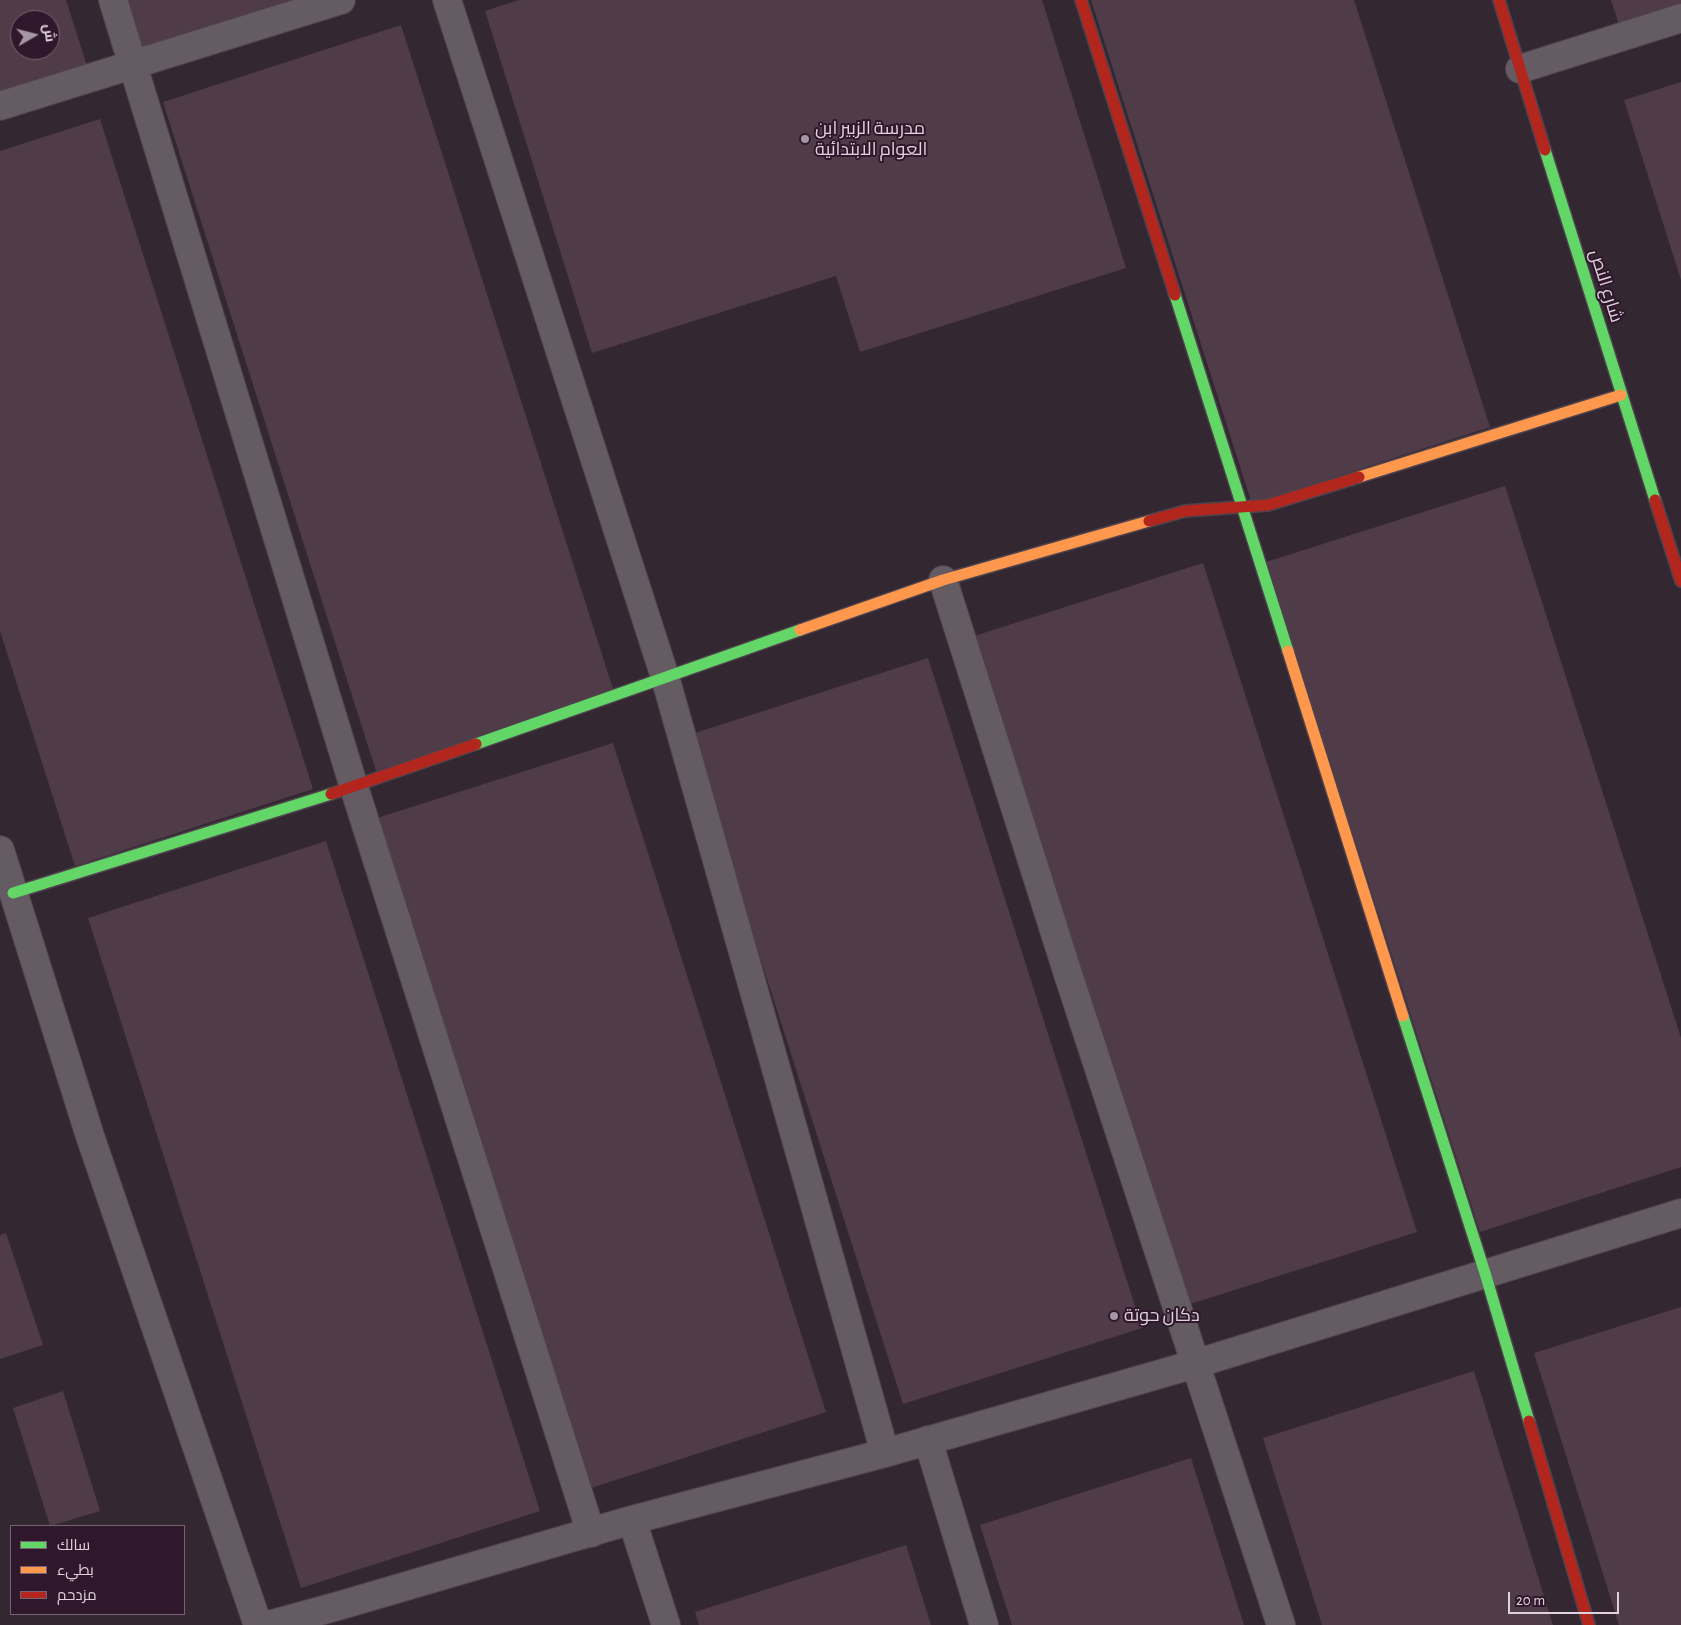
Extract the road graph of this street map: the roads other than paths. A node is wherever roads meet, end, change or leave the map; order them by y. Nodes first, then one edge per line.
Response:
1 (113, 0) edge
2 (341, 0) edge
3 (448, 0) edge
4 (1081, 0) edge
5 (1499, 0) edge
6 (1681, 18) edge
7 (133, 64) junction
8 (1520, 69) junction
9 (0, 106) edge
10 (1621, 395) junction
11 (1242, 506) junction
12 (1679, 570) edge
13 (943, 580) junction
14 (665, 678) junction
15 (354, 786) junction
16 (0, 850) edge
17 (13, 893) junction
18 (1681, 1213) edge
19 (1485, 1273) junction
20 (1195, 1364) junction
21 (928, 1440) junction
22 (885, 1452) junction
23 (632, 1520) junction
24 (591, 1533) junction
25 (340, 1616) edge
26 (258, 1625) edge
27 (269, 1625) edge
28 (666, 1625) edge
29 (984, 1625) edge
30 (1280, 1625) edge
31 (1589, 1625) edge

1 - 7 street
2 - 7 street
3 - 14 street
4 - 11 street
5 - 8 street, شارع النص
6 - 8 street
7 - 9 street
7 - 15 street
8 - 10 street, شارع النص
10 - 11 street
10 - 12 street, شارع النص
11 - 13 street
11 - 19 street
13 - 14 street
13 - 20 street
14 - 15 street
14 - 22 street
15 - 17 street
15 - 24 street
16 - 17 street
17 - 26 street
18 - 19 street
19 - 20 street
19 - 31 street
20 - 21 street
20 - 30 street
21 - 22 street
21 - 29 street
22 - 23 street
23 - 24 street
23 - 28 street
24 - 25 street
25 - 27 street

